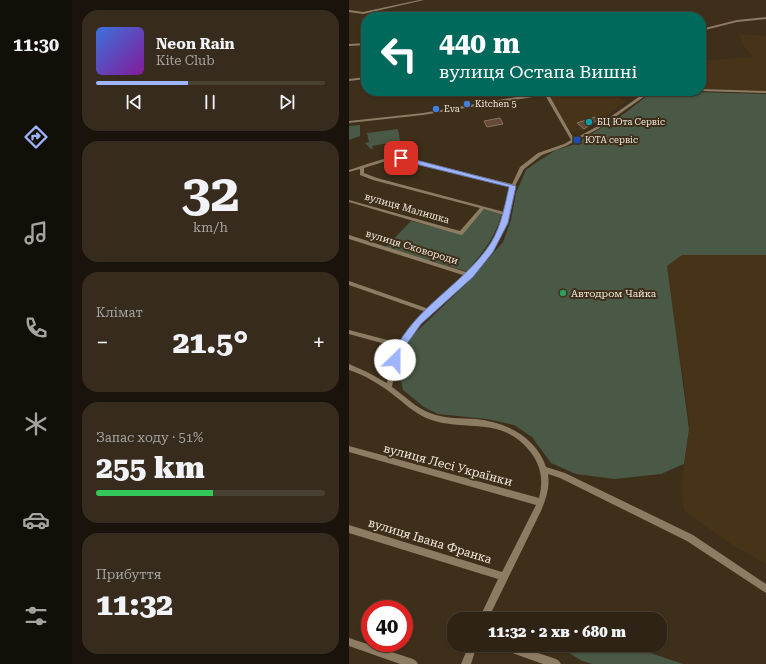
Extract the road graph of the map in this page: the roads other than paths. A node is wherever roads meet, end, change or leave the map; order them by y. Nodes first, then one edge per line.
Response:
1 (423, 0) edge
2 (349, 11) edge
3 (368, 12) edge
4 (361, 13) edge
5 (766, 18) edge
6 (706, 29) edge
7 (361, 45) edge
8 (349, 46) edge
9 (361, 79) edge
10 (349, 80) edge
11 (706, 90) edge
12 (766, 92) edge
13 (528, 96) edge
14 (547, 96) edge
15 (643, 96) edge
16 (349, 123) edge
17 (573, 141) junction
18 (362, 168) junction
19 (349, 172) edge
20 (513, 186) junction
21 (349, 201) edge
22 (483, 208) junction
23 (507, 214) junction
24 (349, 237) edge
25 (470, 275) junction
26 (349, 283) edge
27 (430, 311) junction
28 (349, 332) edge
29 (400, 346) junction
30 (349, 367) edge
31 (389, 388) junction
32 (349, 449) edge
33 (543, 469) junction
34 (541, 502) junction
35 (349, 529) edge
36 (504, 577) junction
37 (766, 588) edge
38 (486, 612) edge
39 (349, 642) edge
40 (470, 652) edge
41 (521, 652) edge
42 (413, 664) edge
43 (466, 664) edge
44 (556, 664) edge

1 - 3 street
2 - 4 street
5 - 6 street
7 - 8 street
9 - 10 street
11 - 12 street
13 - 16 street
14 - 17 street
15 - 17 street
17 - 20 street
18 - 19 street
18 - 20 street
18 - 22 street
20 - 23 street
21 - 22 street, вулиця Малишка
22 - 23 street
23 - 25 street
24 - 25 street, вулиця Сковороди
25 - 27 street
26 - 27 street
27 - 29 street
28 - 29 street
29 - 31 street
30 - 31 street
31 - 33 street
32 - 34 street, вулиця Лесі Українки
33 - 34 street
33 - 37 street
34 - 36 street
35 - 36 street, вулиця Івана Франка
36 - 38 street
39 - 42 street
40 - 43 street
41 - 44 street

